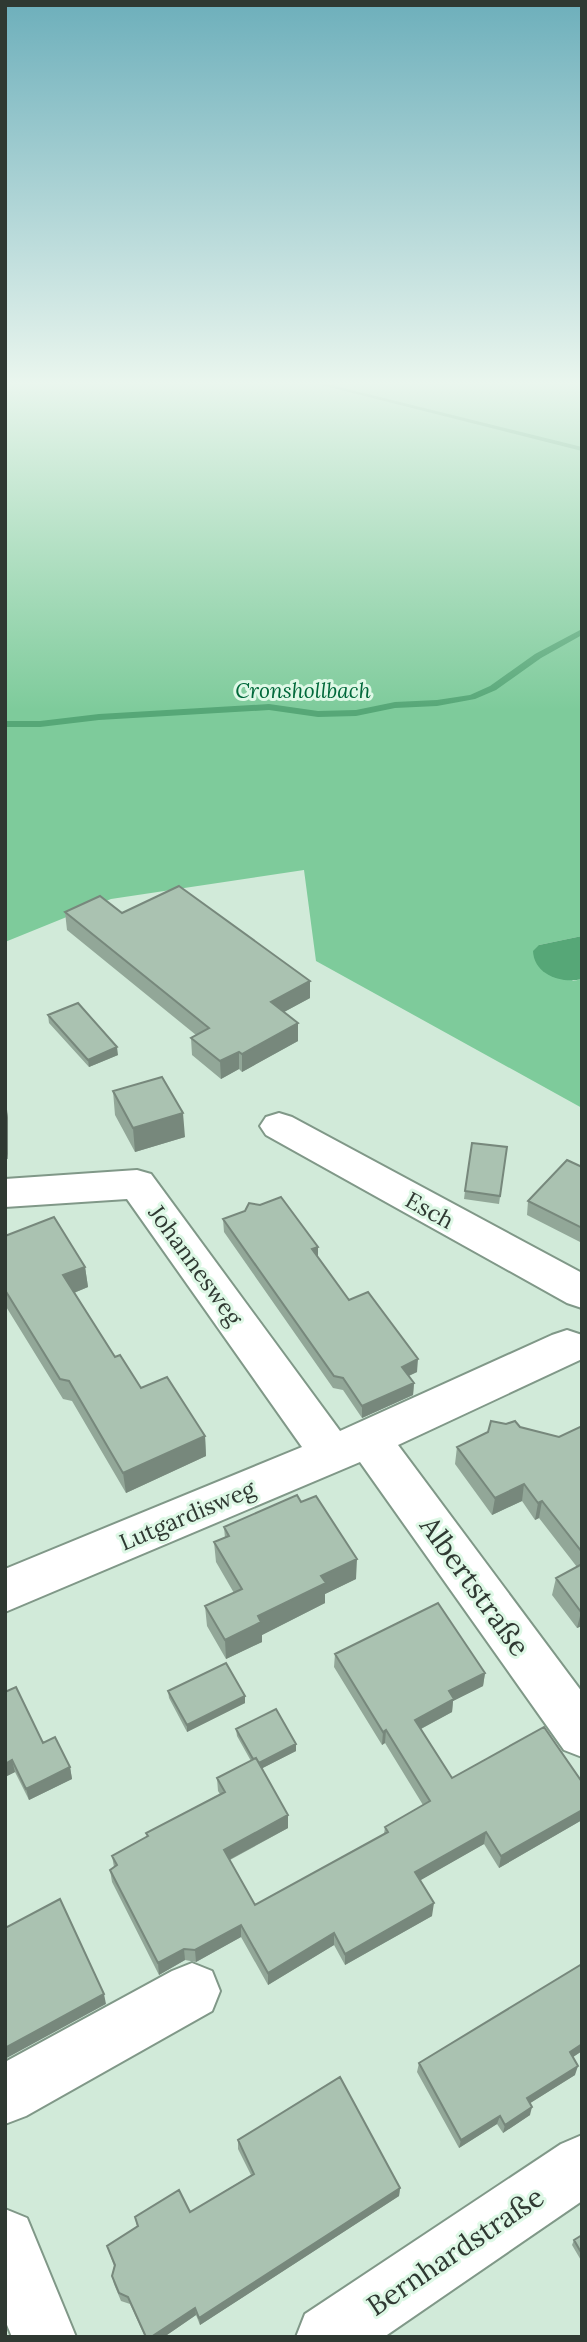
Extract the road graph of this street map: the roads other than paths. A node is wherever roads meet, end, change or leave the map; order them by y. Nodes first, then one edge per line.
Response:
1 (279, 1126) dead end
2 (5, 1193) edge
3 (582, 1292) edge
4 (567, 1347) dead end
5 (350, 1446) junction
6 (5, 1591) edge
7 (582, 1733) edge
8 (192, 1991) dead end
9 (5, 2095) edge
10 (582, 2165) edge
11 (5, 2240) edge
12 (44, 2337) edge
13 (328, 2337) edge

1 - 3 street, Esch
2 - 5 street, Johannesweg
4 - 5 street, Lutgardisweg
5 - 6 street, Lutgardisweg
5 - 7 street, Albertstraße
8 - 9 street
10 - 13 street, Bernhardstraße
11 - 12 street

